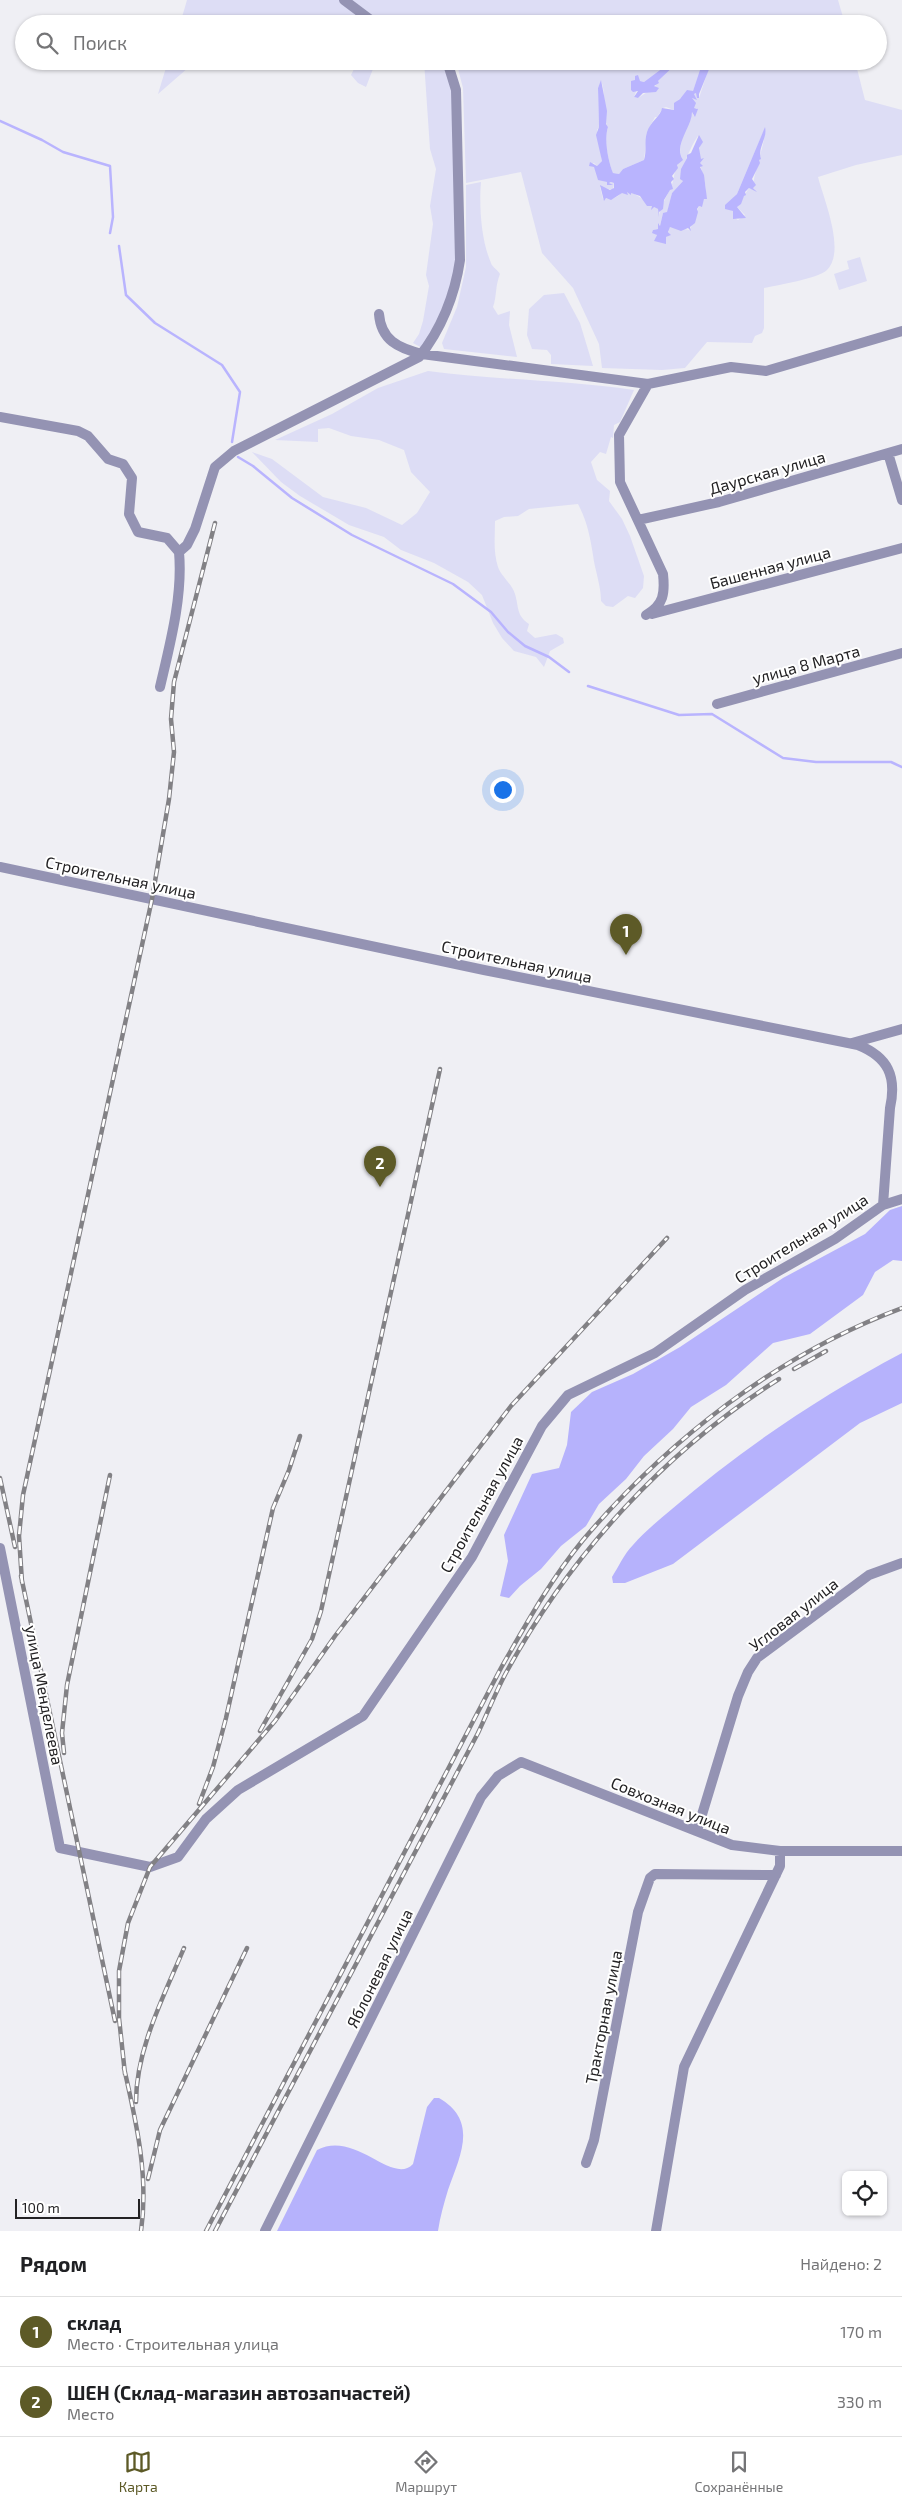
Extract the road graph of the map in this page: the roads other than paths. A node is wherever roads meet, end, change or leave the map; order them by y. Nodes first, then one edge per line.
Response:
1 (344, 0) edge
2 (364, 15) edge
3 (450, 70) edge
4 (379, 314) dead end
5 (902, 332) edge
6 (422, 354) junction
7 (648, 384) junction
8 (0, 417) edge
9 (902, 449) edge
10 (888, 453) junction
11 (902, 500) edge
12 (638, 520) junction
13 (902, 548) edge
14 (179, 552) junction
15 (902, 653) edge
16 (160, 687) dead end
17 (717, 704) dead end
18 (0, 867) edge
19 (902, 1029) edge
20 (851, 1044) junction
21 (898, 1084) edge
22 (902, 1199) edge
23 (883, 1205) junction
24 (0, 1548) edge
25 (902, 1564) edge
26 (553, 1774) joint
27 (697, 1831) junction
28 (60, 1848) joint
29 (780, 1851) junction
30 (902, 1851) edge
31 (776, 1875) junction
32 (586, 2164) dead end
33 (265, 2231) edge
34 (656, 2231) edge

1 - 2 street
3 - 6 street
4 - 6 street
5 - 7 street
6 - 7 street
6 - 14 street
7 - 12 street
8 - 14 street
9 - 10 street, Даурская улица
10 - 11 street
10 - 12 street, Даурская улица
12 - 13 street, Башенная улица
14 - 16 street
15 - 17 street, улица 8 Марта
18 - 20 street, Строительная улица
19 - 20 street
20 - 21 street, Строительная улица
21 - 23 street, Строительная улица
22 - 23 street
23 - 28 street, Строительная улица
24 - 28 street, улица Менделеева
25 - 27 street, Угловая улица
26 - 27 street, Совхозная улица
26 - 33 street, Яблоневая улица
27 - 29 street, Совхозная улица
29 - 30 street, Совхозная улица
29 - 31 street
31 - 32 street, Тракторная улица
31 - 34 street

